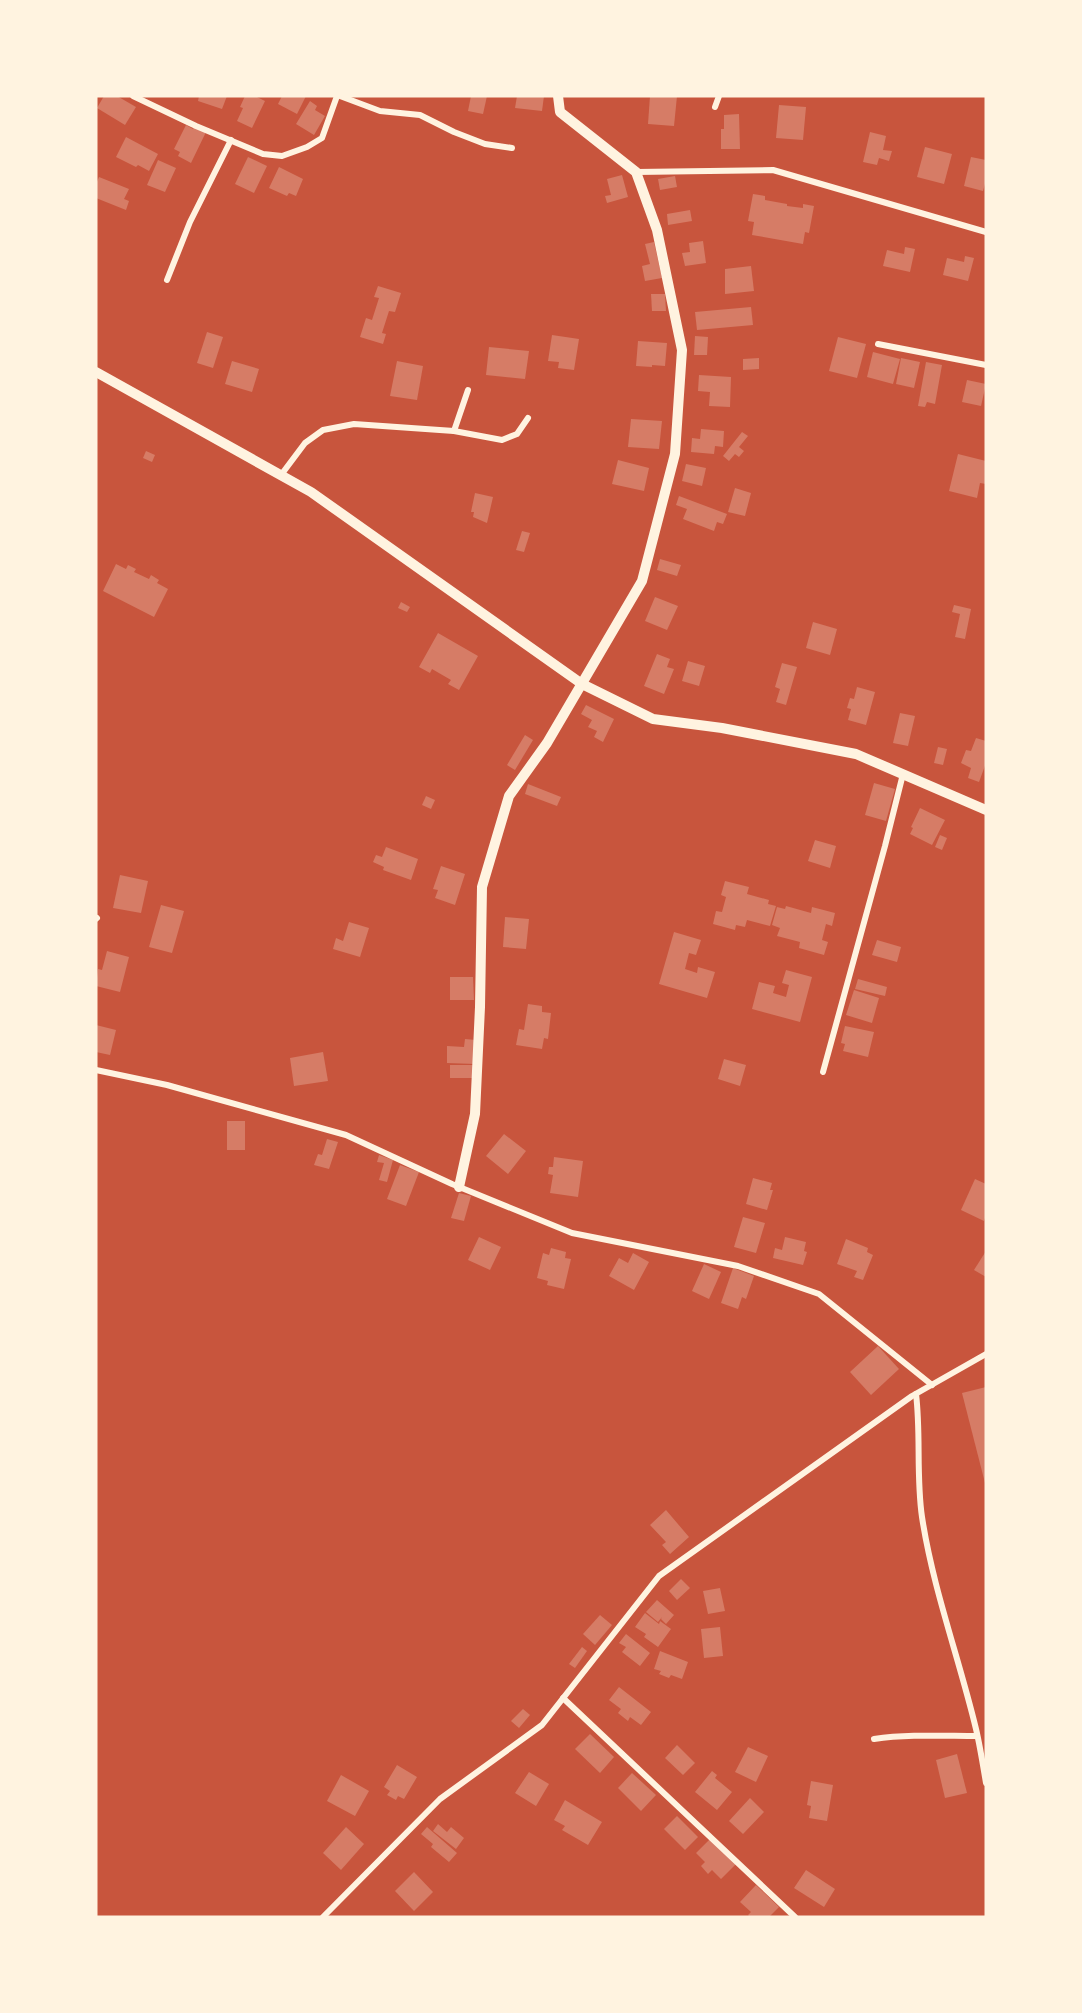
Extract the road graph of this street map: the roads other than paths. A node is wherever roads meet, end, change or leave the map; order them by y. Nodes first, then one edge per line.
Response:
1 (133, 96) edge
2 (339, 96) edge
3 (558, 96) edge
4 (718, 96) edge
5 (715, 107) dead end
6 (231, 140) junction
7 (512, 148) dead end
8 (636, 172) junction
9 (986, 232) edge
10 (167, 280) dead end
11 (878, 344) dead end
12 (986, 365) edge
13 (96, 372) edge
14 (468, 390) dead end
15 (528, 418) dead end
16 (454, 431) junction
17 (281, 475) junction
18 (582, 684) junction
19 (903, 774) junction
20 (986, 810) edge
21 (96, 1070) edge
22 (823, 1072) dead end
23 (459, 1187) junction
24 (986, 1354) edge
25 (932, 1385) junction
26 (916, 1394) junction
27 (563, 1698) junction
28 (977, 1736) junction
29 (874, 1739) dead end
30 (986, 1783) edge
31 (323, 1917) edge
32 (795, 1917) edge

1 - 6 street
2 - 6 street
2 - 7 street
3 - 8 street
4 - 5 street
6 - 10 street
8 - 9 street
8 - 18 street
11 - 12 street
13 - 17 street
14 - 16 street
15 - 16 street
16 - 17 street
17 - 18 street
18 - 19 street
18 - 23 street
19 - 20 street
19 - 22 street
21 - 23 street
23 - 25 street
24 - 25 street
25 - 26 street
26 - 27 street
26 - 28 street
27 - 31 street
27 - 32 street
28 - 29 street
28 - 30 street

